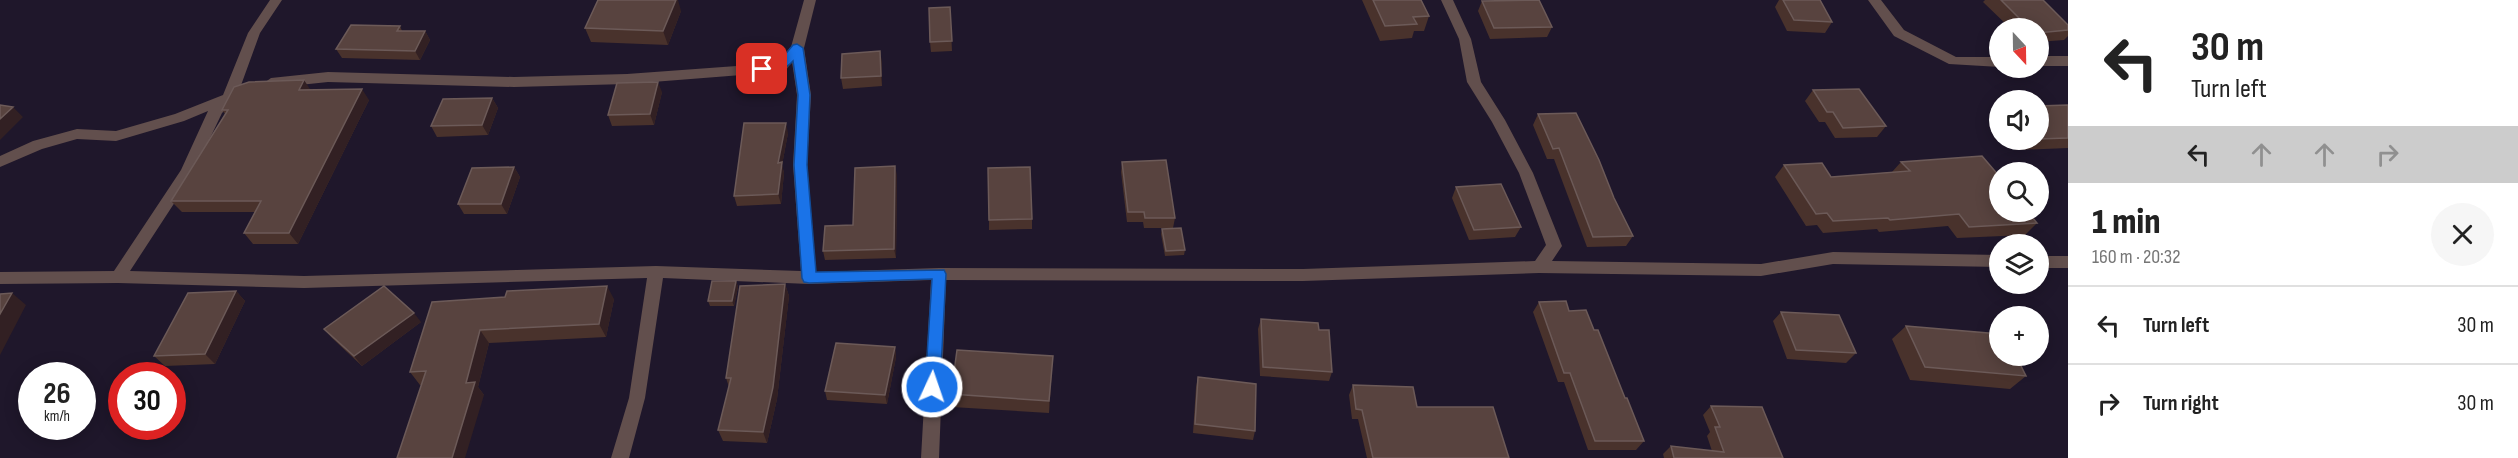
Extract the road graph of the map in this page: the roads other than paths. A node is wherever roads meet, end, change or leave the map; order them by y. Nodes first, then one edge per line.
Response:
1 (276, 0) edge
2 (810, 0) edge
3 (1447, 0) edge
4 (1874, 0) edge
5 (797, 48) junction
6 (2049, 61) edge
7 (2068, 61) edge
8 (1989, 62) edge
9 (231, 95) junction
10 (0, 162) edge
11 (1989, 261) edge
12 (2049, 262) edge
13 (2068, 262) edge
14 (1539, 267) junction
15 (656, 272) junction
16 (939, 274) junction
17 (118, 277) junction
18 (0, 278) edge
19 (809, 278) junction
20 (620, 458) edge
21 (930, 458) edge

1 - 9 street
2 - 5 street
3 - 14 street
4 - 8 street
5 - 9 street
5 - 19 street
6 - 7 street
9 - 10 street
9 - 17 street
11 - 14 street
12 - 13 street
14 - 16 street
15 - 17 street
15 - 19 street
15 - 20 street
16 - 19 street
16 - 21 street
17 - 18 street

